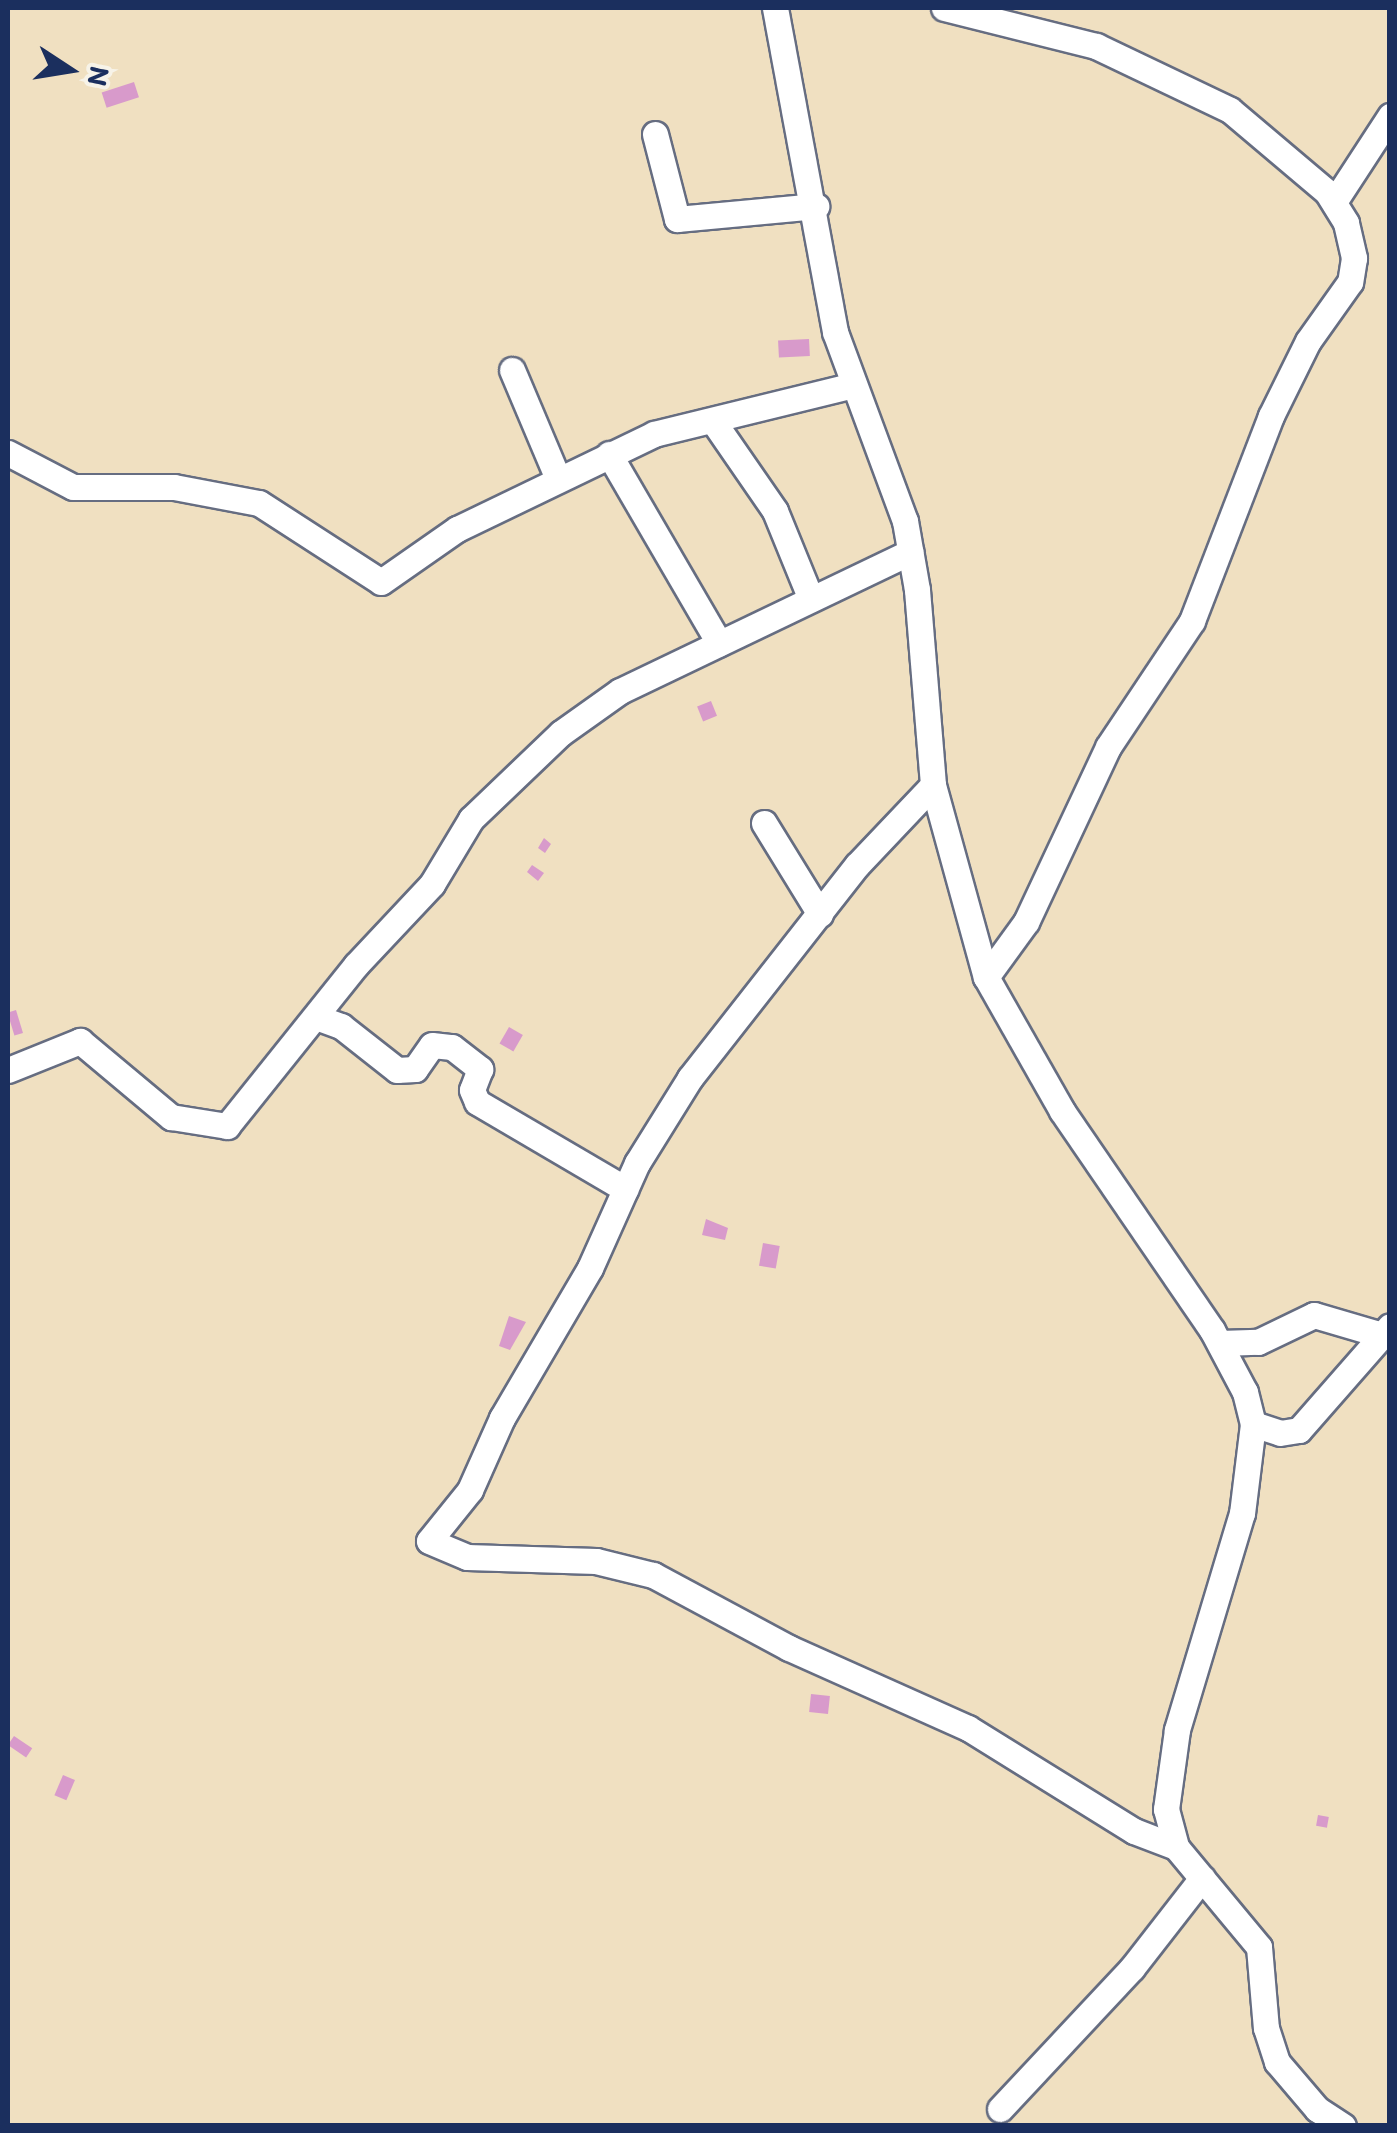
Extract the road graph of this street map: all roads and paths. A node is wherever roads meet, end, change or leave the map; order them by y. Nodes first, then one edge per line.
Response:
1 (775, 8) edge
2 (944, 8) edge
3 (1390, 116) edge
4 (654, 134) dead end
5 (1334, 202) junction
6 (816, 206) junction
7 (512, 370) dead end
8 (850, 386) junction
9 (712, 421) junction
10 (8, 453) edge
11 (609, 454) junction
12 (558, 480) junction
13 (910, 552) junction
14 (811, 599) junction
15 (719, 644) junction
16 (933, 785) junction
17 (764, 824) dead end
18 (820, 914) junction
19 (986, 977) junction
20 (316, 1017) junction
21 (8, 1070) edge
22 (624, 1188) junction
23 (1386, 1331) edge
24 (1220, 1343) junction
25 (1253, 1424) junction
26 (1176, 1847) junction
27 (1202, 1878) junction
28 (1000, 2109) dead end
29 (1344, 2126) edge

1 - 6 street
2 - 5 street
3 - 5 street
4 - 6 street
5 - 19 street
6 - 8 street
7 - 12 street
8 - 9 street
8 - 13 street
9 - 11 street
9 - 14 street
10 - 12 street
11 - 12 street
11 - 15 street
13 - 14 street
13 - 16 street
14 - 15 street
15 - 20 street
16 - 18 street
16 - 19 street
17 - 18 street
18 - 22 street
19 - 24 street
20 - 21 street
20 - 22 street
22 - 26 street
23 - 24 street
23 - 25 street
24 - 25 street
25 - 26 street
26 - 27 street
27 - 28 street
27 - 29 street

